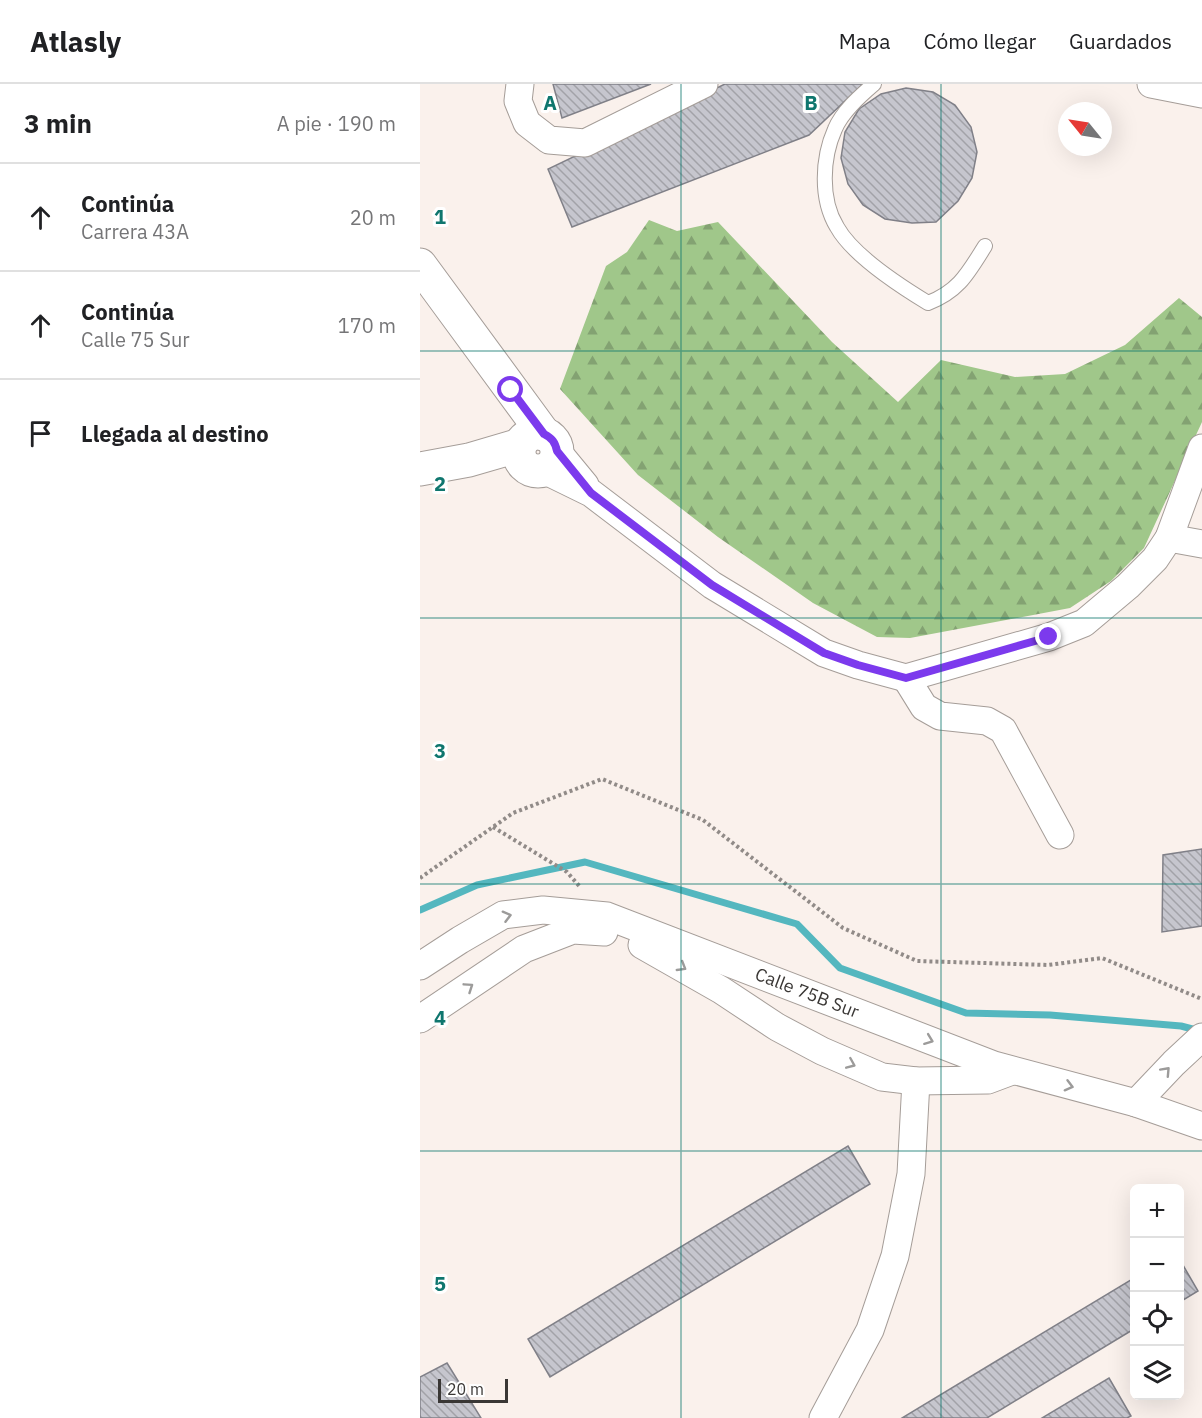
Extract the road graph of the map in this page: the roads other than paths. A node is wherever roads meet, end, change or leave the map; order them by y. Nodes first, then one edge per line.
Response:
1 (520, 84) edge
2 (704, 84) edge
3 (874, 84) edge
4 (1151, 84) edge
5 (1202, 94) edge
6 (985, 246) dead end
7 (420, 265) edge
8 (513, 396) junction
9 (1202, 448) edge
10 (536, 450) junction
11 (476, 458) junction
12 (420, 469) edge
13 (1169, 538) junction
14 (1202, 544) edge
15 (906, 678) junction
16 (1060, 835) dead end
17 (420, 966) edge
18 (420, 1019) edge
19 (1200, 1039) edge
20 (1012, 1071) junction
21 (916, 1081) junction
22 (1136, 1103) junction
23 (1202, 1126) edge
24 (823, 1418) edge

1 - 2 street
3 - 6 lane
4 - 5 street
7 - 8 street
8 - 10 street
8 - 11 street
9 - 13 street
10 - 11 street
10 - 15 street
11 - 12 street
13 - 14 street
13 - 15 street
15 - 16 street
17 -> 20 street, Calle 75B Sur
18 -> 21 street
22 -> 19 street
20 - 21 street
20 -> 22 street, Calle 75B Sur
21 - 24 street
22 - 23 street, Calle 75B Sur

